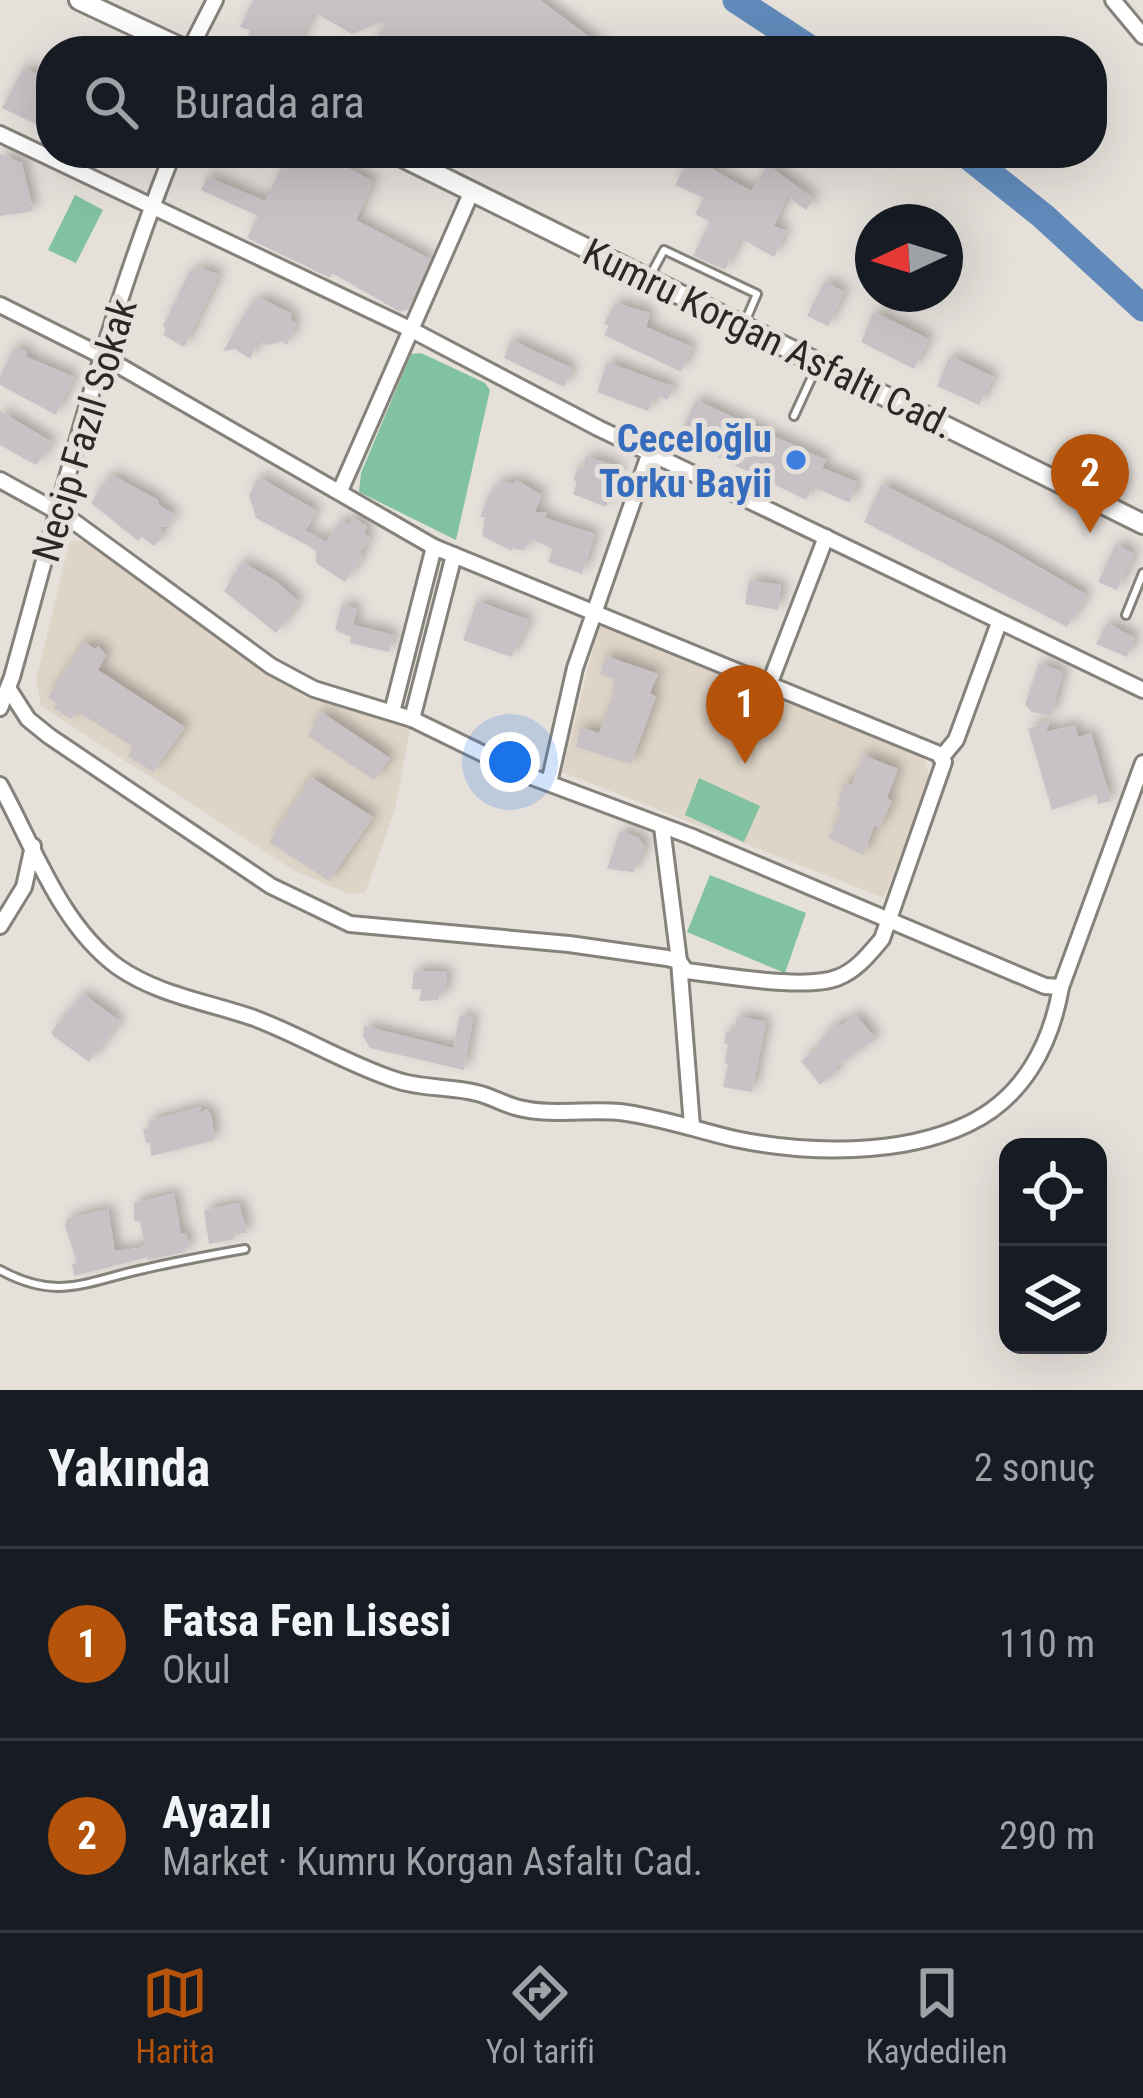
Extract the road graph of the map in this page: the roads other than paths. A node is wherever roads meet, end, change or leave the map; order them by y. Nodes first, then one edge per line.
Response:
1 (215, 0) edge
2 (87, 2) edge
3 (1122, 3) edge
4 (157, 36) edge
5 (196, 36) edge
6 (1143, 36) edge
7 (0, 134) edge
8 (36, 151) edge
9 (72, 168) edge
10 (167, 168) edge
11 (425, 168) edge
12 (472, 191) junction
13 (152, 206) junction
14 (648, 278) junction
15 (0, 304) edge
16 (743, 326) junction
17 (410, 329) junction
18 (104, 357) junction
19 (818, 363) junction
20 (794, 416) dead end
21 (650, 452) junction
22 (0, 480) edge
23 (340, 491) junction
24 (57, 514) junction
25 (1143, 524) edge
26 (826, 537) junction
27 (434, 547) junction
28 (454, 555) junction
29 (1143, 573) edge
30 (594, 613) junction
31 (1126, 615) dead end
32 (999, 623) junction
33 (769, 685) junction
34 (8, 688) junction
35 (1143, 690) edge
36 (0, 708) edge
37 (392, 712) junction
38 (412, 719) junction
39 (941, 758) junction
40 (1143, 764) edge
41 (549, 783) junction
42 (0, 784) edge
43 (662, 827) junction
44 (33, 846) junction
45 (889, 921) junction
46 (0, 926) edge
47 (679, 961) junction
48 (1061, 987) junction
49 (692, 1126) junction
50 (245, 1249) dead end
51 (0, 1270) edge

1 - 5 street
2 - 4 main road
3 - 6 street
7 - 8 street
9 - 13 street
10 - 13 street, Necip Fazıl Sokak
11 - 12 main road, Kumru Korgan Asfaltı Cad.
12 - 14 main road, Kumru Korgan Asfaltı Cad.
12 - 17 street
13 - 17 street
13 - 18 street, Necip Fazıl Sokak
14 - 16 main road, Kumru Korgan Asfaltı Cad.
14 - 16 lane
15 - 18 street
16 - 19 main road, Kumru Korgan Asfaltı Cad.
17 - 21 street
17 - 23 street
18 - 23 street
18 - 24 street, Necip Fazıl Sokak
19 - 20 lane
19 - 25 main road, Kumru Korgan Asfaltı Cad.
21 - 26 street
21 - 30 street
22 - 24 street
23 - 27 street
24 - 34 street, Necip Fazıl Sokak
24 - 37 street
26 - 32 street
26 - 33 street
27 - 28 street
27 - 37 street
28 - 30 street
28 - 38 street
29 - 31 lane
30 - 33 street
30 - 41 street
32 - 35 street
32 - 39 street
33 - 39 street
34 - 36 street, Necip Fazıl Sokak
34 - 47 street
37 - 38 street
38 - 41 street
39 - 45 street
40 - 48 street
41 - 43 street
42 - 44 street
43 - 45 street
43 - 47 street
44 - 46 street
44 - 49 street
45 - 47 street
45 - 48 street
47 - 49 street
48 - 49 street
50 - 51 lane

